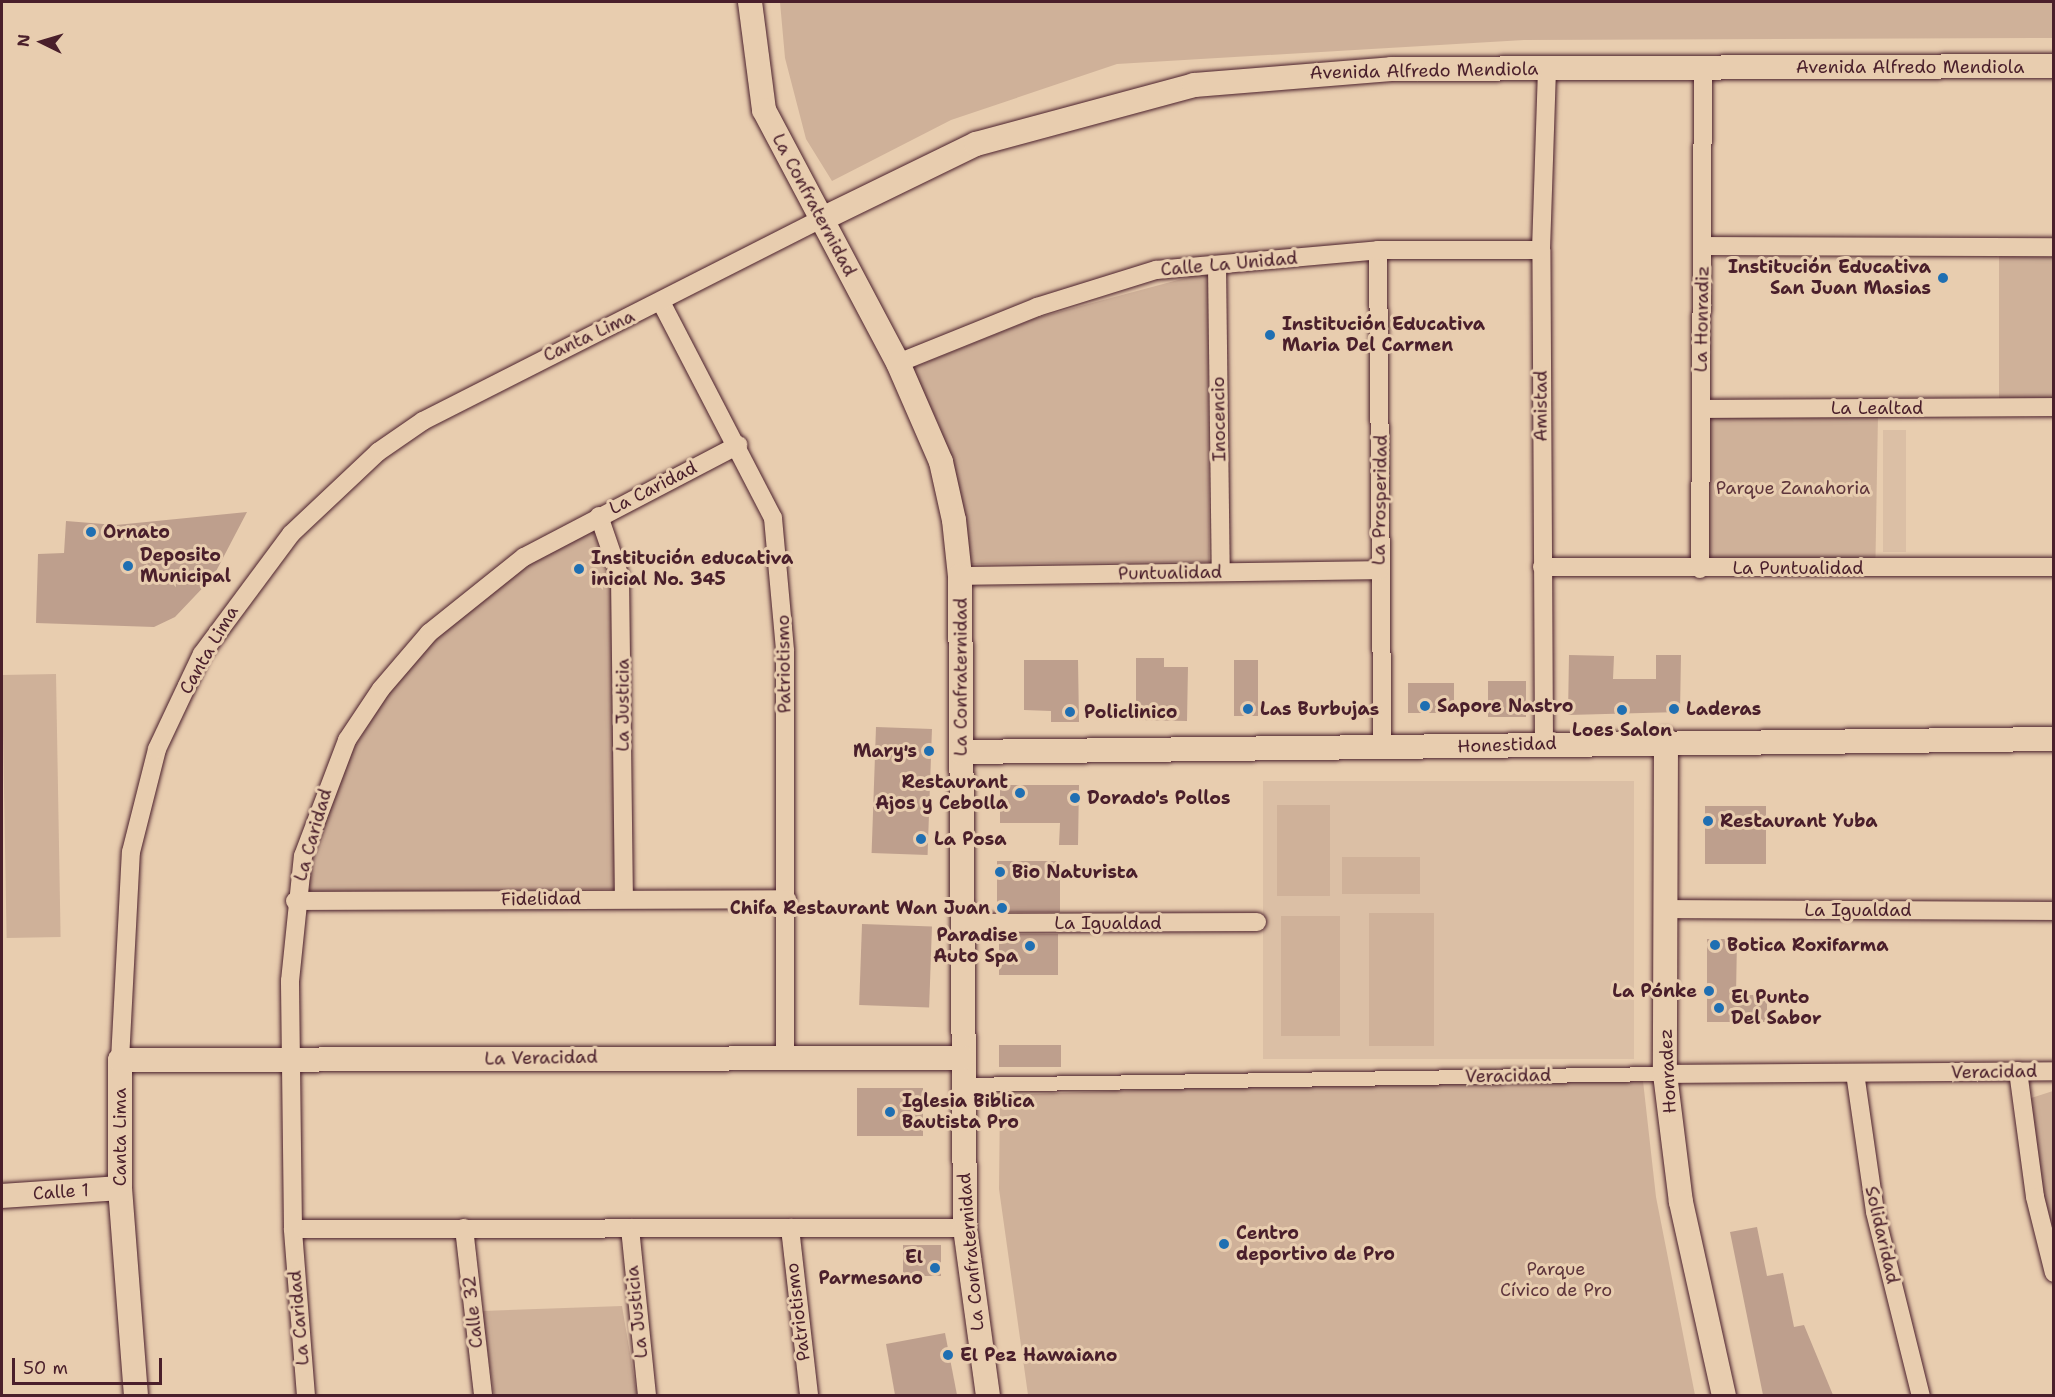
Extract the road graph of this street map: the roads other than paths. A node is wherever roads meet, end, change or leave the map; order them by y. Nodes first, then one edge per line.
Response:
1 (750, 2) edge
2 (2054, 66) edge
3 (1547, 68) junction
4 (1703, 69) junction
5 (820, 220) junction
6 (1703, 246) junction
7 (2054, 247) edge
8 (1378, 250) junction
9 (1541, 250) junction
10 (1217, 265) junction
11 (661, 302) junction
12 (898, 363) junction
13 (2054, 407) edge
14 (1701, 409) junction
15 (738, 445) junction
16 (599, 516) junction
17 (1542, 567) junction
18 (2054, 567) edge
19 (1700, 569) junction
20 (1379, 570) junction
21 (1221, 572) junction
22 (960, 576) junction
23 (2054, 739) edge
24 (1666, 740) junction
25 (1544, 743) junction
26 (1382, 749) junction
27 (961, 752) junction
28 (624, 898) junction
29 (787, 899) junction
30 (295, 901) junction
31 (1663, 909) junction
32 (2054, 910) edge
33 (1257, 922) dead end
34 (960, 923) junction
35 (785, 1055) junction
36 (962, 1058) junction
37 (120, 1060) junction
38 (289, 1060) junction
39 (2018, 1071) junction
40 (2054, 1071) edge
41 (1855, 1073) junction
42 (1665, 1074) junction
43 (962, 1085) junction
44 (120, 1188) junction
45 (2, 1196) edge
46 (293, 1228) junction
47 (464, 1228) junction
48 (630, 1228) junction
49 (790, 1228) junction
50 (965, 1228) junction
51 (2054, 1273) edge
52 (136, 1395) edge
53 (306, 1395) edge
54 (483, 1395) edge
55 (647, 1395) edge
56 (809, 1395) edge
57 (988, 1395) edge
58 (1724, 1395) edge
59 (1921, 1395) edge

1 - 5 street, La Confraternidad
2 - 4 street, Avenida Alfredo Mendiola
3 - 4 street, Avenida Alfredo Mendiola
3 - 5 street, Avenida Alfredo Mendiola
3 - 9 street, Amistad
4 - 6 street, La Honradiz
5 - 11 street, Canta Lima
5 - 12 street, La Confraternidad
6 - 7 street
6 - 14 street, La Honradiz
8 - 9 street, Calle La Unidad
8 - 10 street, Calle La Unidad
8 - 20 street, La Prosperidad
9 - 17 street, Amistad
10 - 12 street, Calle La Unidad
10 - 21 street, Inocencio
11 - 15 street, Patriotismo
11 - 37 street, Canta Lima
12 - 22 street, La Confraternidad
13 - 14 street, La Lealtad
14 - 19 street, La Honradiz
15 - 16 street, La Caridad
15 - 29 street, Patriotismo
16 - 28 street, La Justicia
16 - 30 street, La Caridad
17 - 19 street, La Puntualidad
17 - 25 street, Amistad
18 - 19 street, La Puntualidad
20 - 21 street, Puntualidad
20 - 26 street, La Prosperidad
21 - 22 street, Puntualidad
22 - 27 street, La Confraternidad
23 - 24 street, Honestidad
24 - 25 street, Honestidad
24 - 31 street, Honradez
25 - 26 street, Honestidad
26 - 27 street, Honestidad
27 - 34 street, La Confraternidad
28 - 29 street, Fidelidad
28 - 30 street, Fidelidad
29 - 35 street, Patriotismo
30 - 38 street, La Caridad
31 - 32 street, La Igualdad
31 - 42 street, Honradez
33 - 34 street, La Igualdad
34 - 36 street, La Confraternidad
35 - 36 street, La Veracidad
35 - 38 street, La Veracidad
36 - 43 street, La Confraternidad
37 - 38 street, La Veracidad
37 - 44 street, Canta Lima
38 - 46 street, La Caridad
39 - 40 street, Veracidad
39 - 41 street, Veracidad
39 - 51 street
41 - 42 street, Veracidad
41 - 59 street, Solidaridad
42 - 43 street, Veracidad
42 - 58 street, Honradez
43 - 50 street, La Confraternidad
44 - 45 street, Calle 1
44 - 52 street, Canta Lima
46 - 47 street
46 - 53 street, La Caridad
47 - 48 street
47 - 54 street, Calle 32
48 - 49 street
48 - 55 street, La Justicia
49 - 50 street
49 - 56 street, Patriotismo
50 - 57 street, La Confraternidad

